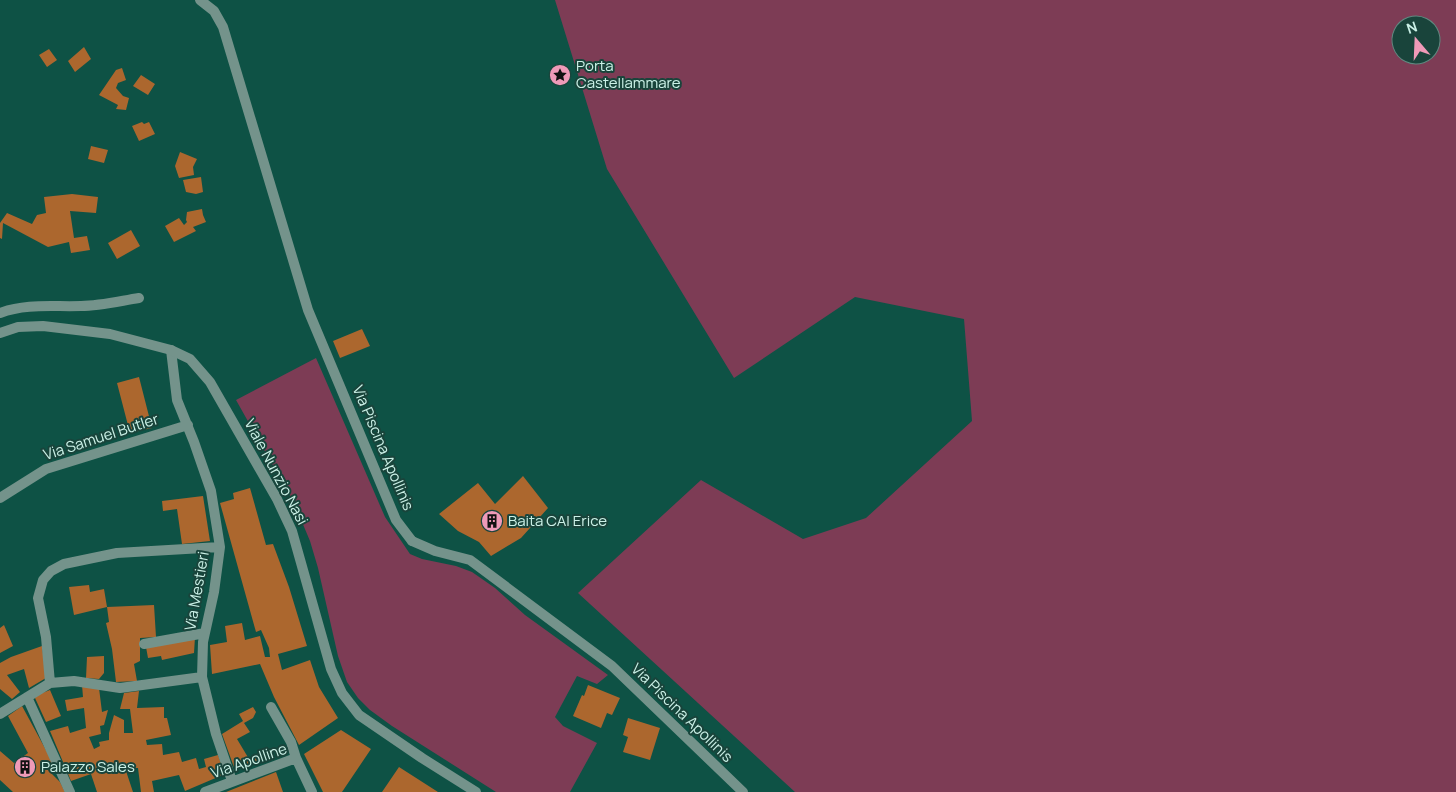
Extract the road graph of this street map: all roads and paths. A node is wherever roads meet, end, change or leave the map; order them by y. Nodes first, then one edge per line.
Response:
1 (200, 0) edge
2 (139, 298) dead end
3 (0, 313) edge
4 (0, 333) edge
5 (171, 350) junction
6 (188, 425) junction
7 (0, 498) edge
8 (220, 547) junction
9 (205, 633) junction
10 (144, 644) dead end
11 (202, 677) junction
12 (50, 683) junction
13 (27, 697) junction
14 (271, 707) dead end
15 (0, 714) edge
16 (296, 758) junction
17 (232, 781) junction
18 (70, 792) edge
19 (205, 792) edge
20 (312, 792) edge
21 (476, 792) edge
22 (743, 792) edge

1 - 22 street, Via Piscina Apollinis
2 - 3 street
4 - 5 street, Viale Nunzio Nasi
5 - 6 street, Via Mestieri
5 - 21 street, Viale Nunzio Nasi
6 - 7 street, Via Samuel Butler
6 - 8 street, Via Mestieri
8 - 9 street, Via Mestieri
8 - 12 street
9 - 10 street
9 - 11 street, Via Mestieri
11 - 12 street
11 - 17 street, Via Mestieri
12 - 13 street
13 - 15 street
13 - 18 street
14 - 16 street
16 - 17 street, Via Apolline
16 - 20 street, Via Apolline
17 - 19 street, Via Apolline

